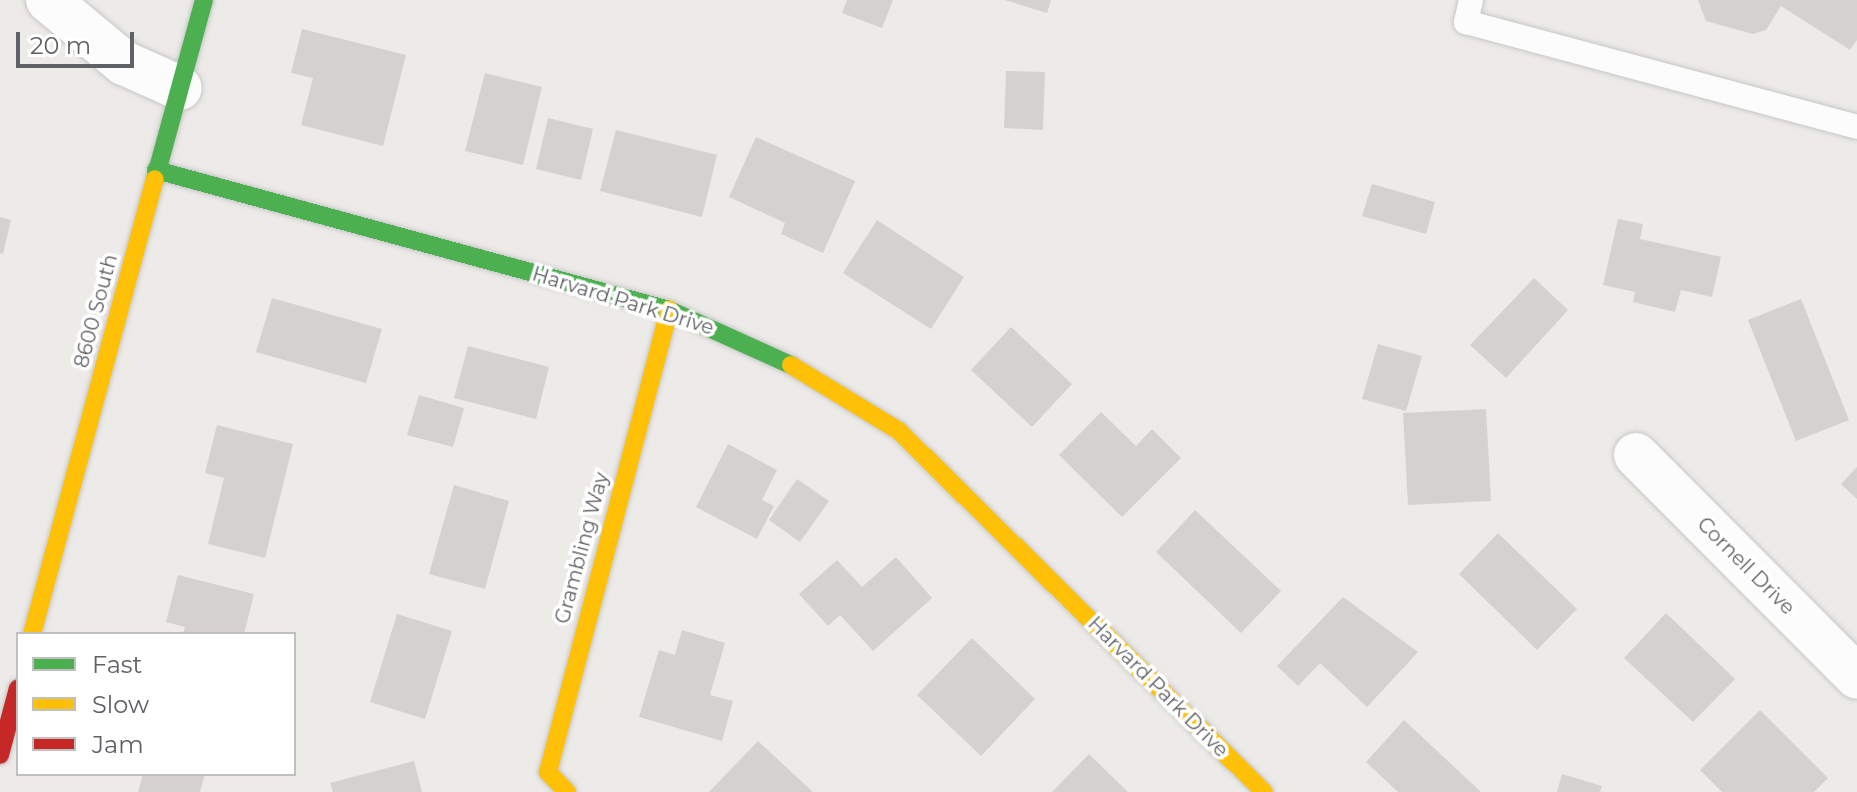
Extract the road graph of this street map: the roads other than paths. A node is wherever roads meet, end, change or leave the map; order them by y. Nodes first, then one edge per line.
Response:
1 (48, 0) edge
2 (204, 0) edge
3 (1471, 0) edge
4 (180, 88) junction
5 (1857, 127) edge
6 (156, 170) junction
7 (669, 310) junction
8 (1636, 455) dead end
9 (33, 632) edge
10 (1857, 677) edge
11 (16, 695) edge
12 (0, 755) edge
13 (567, 792) edge
14 (1264, 792) edge

1 - 4 street
2 - 4 street, 8600 South
3 - 5 lane
4 - 6 street, 8600 South
6 - 7 street, Harvard Park Drive
6 - 9 street, 8600 South
7 - 13 street, Grambling Way
7 - 14 street, Harvard Park Drive
8 - 10 street, Cornell Drive
11 - 12 street

